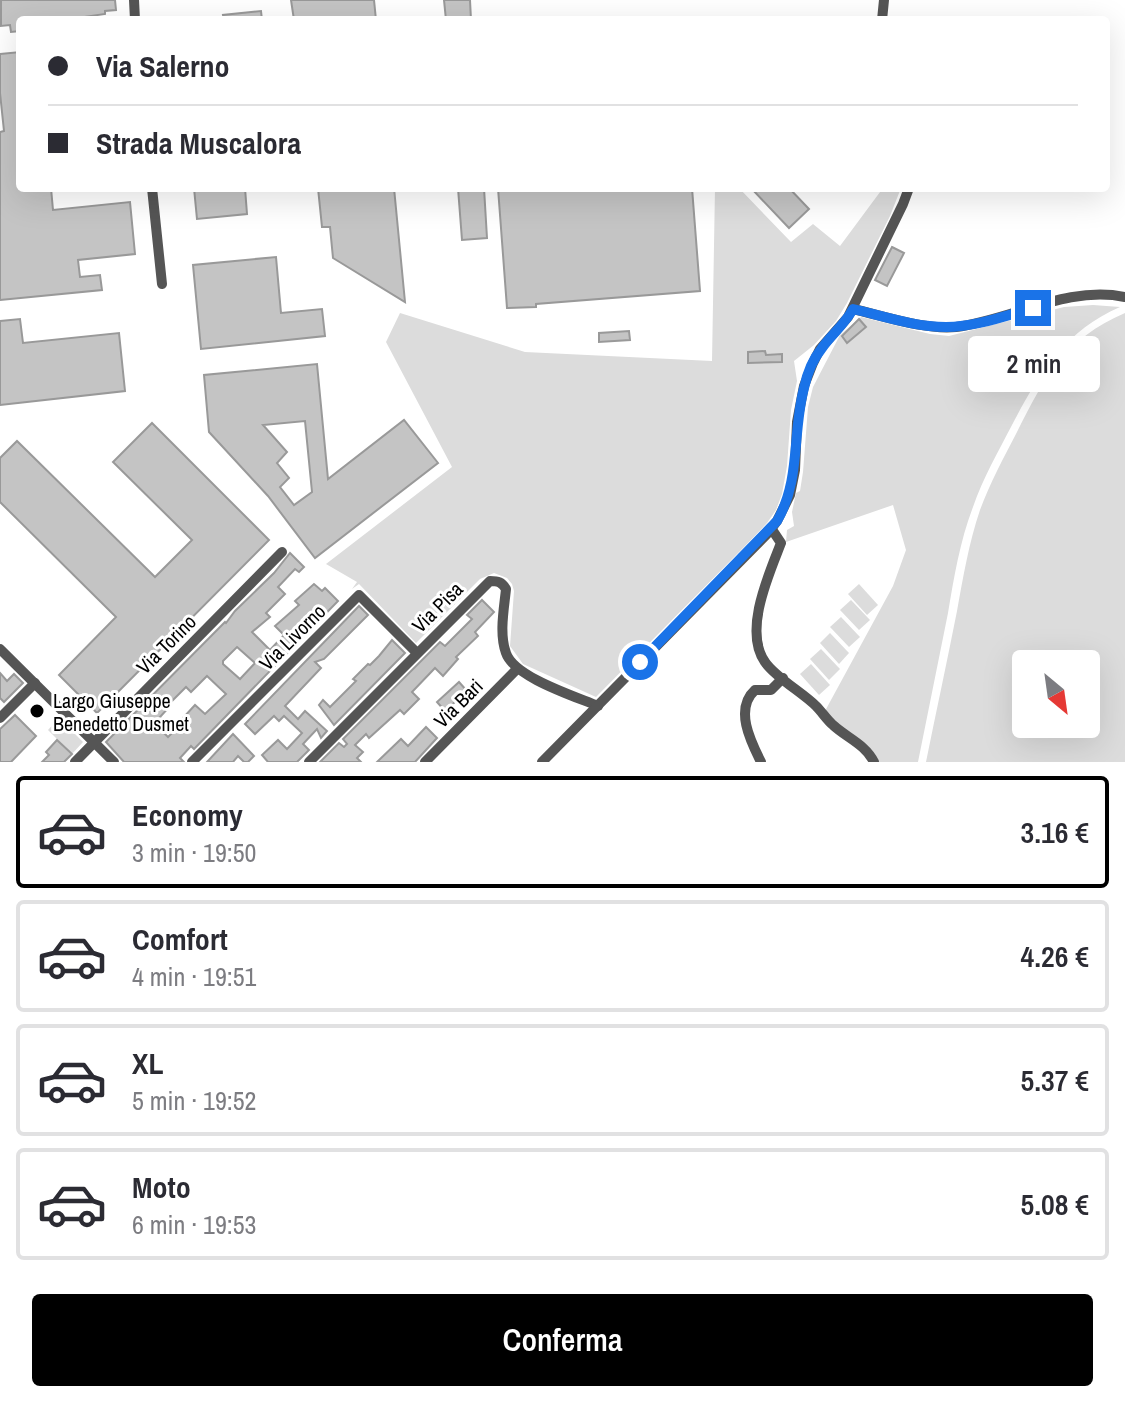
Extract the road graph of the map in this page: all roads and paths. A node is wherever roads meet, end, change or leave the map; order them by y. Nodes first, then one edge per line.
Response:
1 (152, 192) edge
2 (908, 192) edge
3 (162, 284) dead end
4 (1125, 297) edge
5 (1125, 304) edge
6 (1033, 308) junction
7 (853, 309) junction
8 (771, 528) junction
9 (282, 552) dead end
10 (0, 649) edge
11 (417, 653) junction
12 (517, 669) junction
13 (783, 678) junction
14 (35, 683) junction
15 (598, 706) junction
16 (0, 718) edge
17 (94, 742) junction
18 (75, 762) edge
19 (114, 762) edge
20 (192, 762) edge
21 (309, 762) edge
22 (425, 762) edge
23 (542, 762) edge
24 (761, 762) edge
25 (874, 762) edge

1 - 3 street
2 - 7 street
4 - 6 street
5 - 6 street
6 - 7 street
7 - 8 street
8 - 13 street
8 - 15 street
9 - 17 street, Via Torino
10 - 14 street
11 - 12 street, Via Pisa
11 - 20 street, Via Livorno
11 - 21 street, Via Pisa
12 - 15 street
12 - 22 street, Via Bari
13 - 24 street
13 - 25 street
14 - 16 street
14 - 17 street
15 - 23 street
17 - 18 street, Via Torino
17 - 19 street

